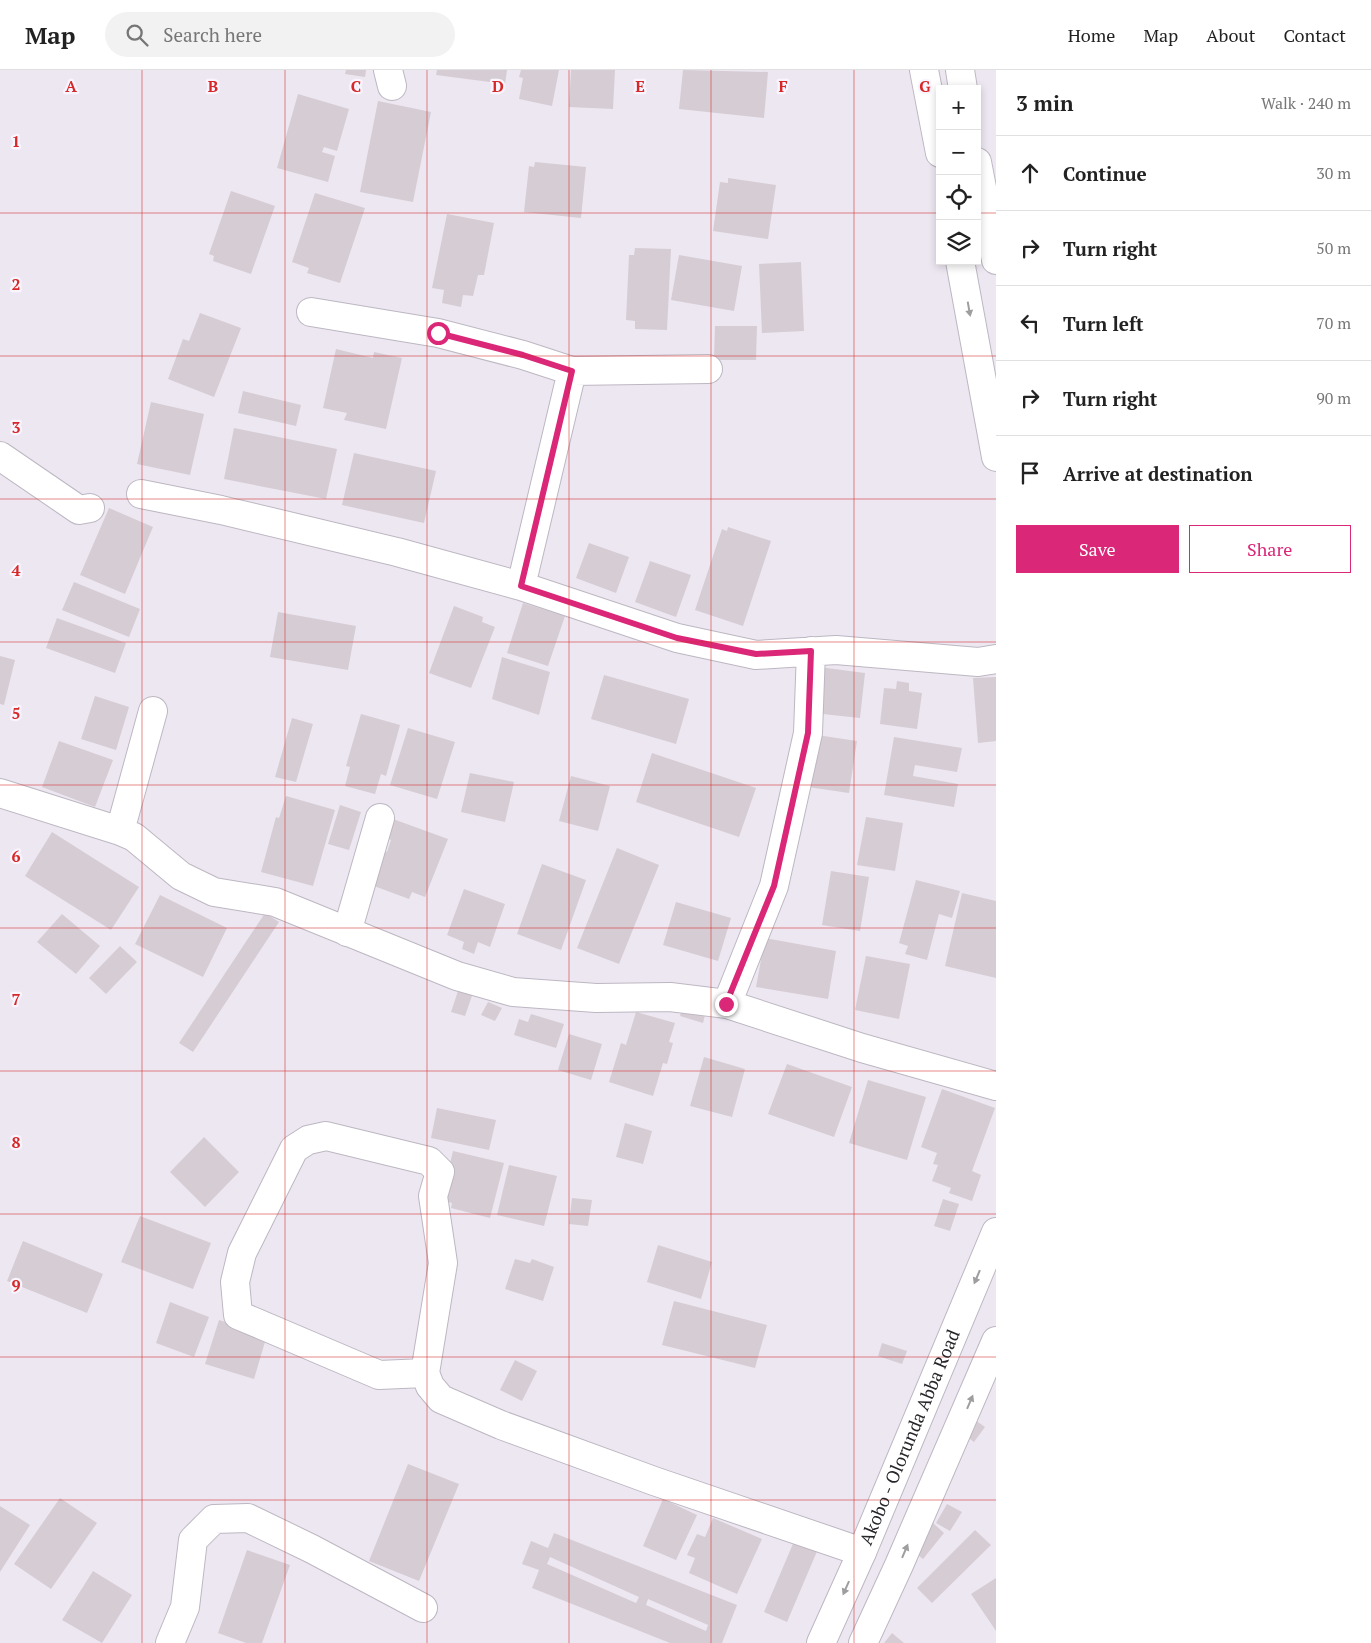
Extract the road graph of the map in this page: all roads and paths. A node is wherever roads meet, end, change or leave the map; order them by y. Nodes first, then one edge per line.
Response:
1 (924, 70) edge
2 (960, 70) edge
3 (962, 85) edge
4 (936, 132) edge
5 (980, 175) edge
6 (996, 260) edge
7 (961, 265) edge
8 (311, 312) dead end
9 (708, 369) dead end
10 (572, 371) junction
11 (0, 456) edge
12 (996, 457) edge
13 (141, 494) dead end
14 (90, 508) dead end
15 (521, 586) junction
16 (811, 651) junction
17 (996, 659) edge
18 (153, 711) dead end
19 (0, 793) edge
20 (380, 818) dead end
21 (120, 831) junction
22 (347, 932) junction
23 (726, 1004) junction
24 (996, 1086) edge
25 (996, 1232) edge
26 (996, 1341) edge
27 (425, 1373) junction
28 (862, 1552) junction
29 (423, 1608) dead end
30 (170, 1643) edge
31 (821, 1643) edge
32 (863, 1643) edge

1 - 4 street
2 - 3 street
5 - 6 street
7 -> 12 street
8 - 10 street
9 - 10 street
10 - 15 street
11 - 14 street
13 - 15 street
15 - 16 street
16 - 17 street
16 - 23 street
18 - 21 street
19 - 21 street
20 - 22 street
21 - 22 street
22 - 23 street
23 - 24 street
25 -> 28 street, Akobo - Olorunda Abba Road
32 -> 26 street
27 - 27 street
27 - 28 street
28 -> 31 street, Akobo - Olorunda Abba Road
29 - 30 street

